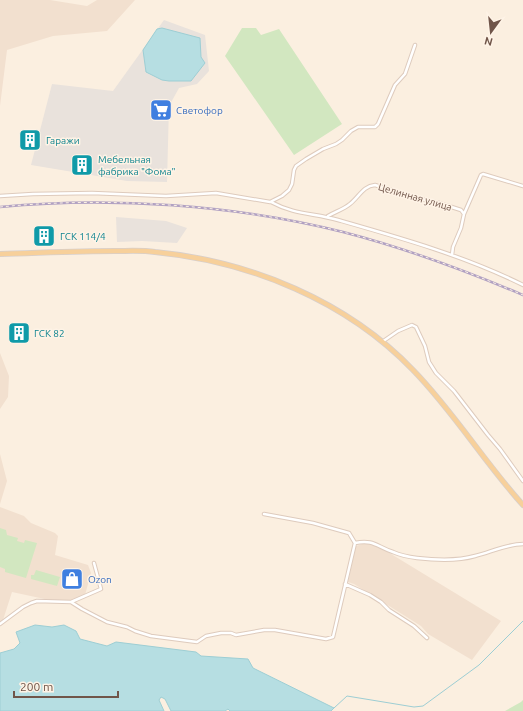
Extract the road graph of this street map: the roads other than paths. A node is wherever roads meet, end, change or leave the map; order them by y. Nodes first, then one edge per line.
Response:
1 (415, 45) dead end
2 (523, 186) edge
3 (0, 196) edge
4 (270, 202) junction
5 (464, 214) junction
6 (328, 217) junction
7 (0, 254) edge
8 (452, 255) junction
9 (523, 285) edge
10 (382, 342) junction
11 (523, 481) edge
12 (523, 505) edge
13 (264, 514) dead end
14 (355, 543) junction
15 (523, 544) edge
16 (94, 564) dead end
17 (345, 584) junction
18 (72, 602) junction
19 (0, 624) edge
20 (427, 638) dead end

1 - 4 street
2 - 5 street
3 - 4 street
4 - 6 street
5 - 6 street, Целинная улица
5 - 8 street
6 - 8 street
7 - 10 main road
8 - 9 street
10 - 11 street
10 - 12 main road
13 - 14 street
14 - 15 street
14 - 17 street
16 - 18 street
17 - 18 street
17 - 20 street
18 - 19 street

